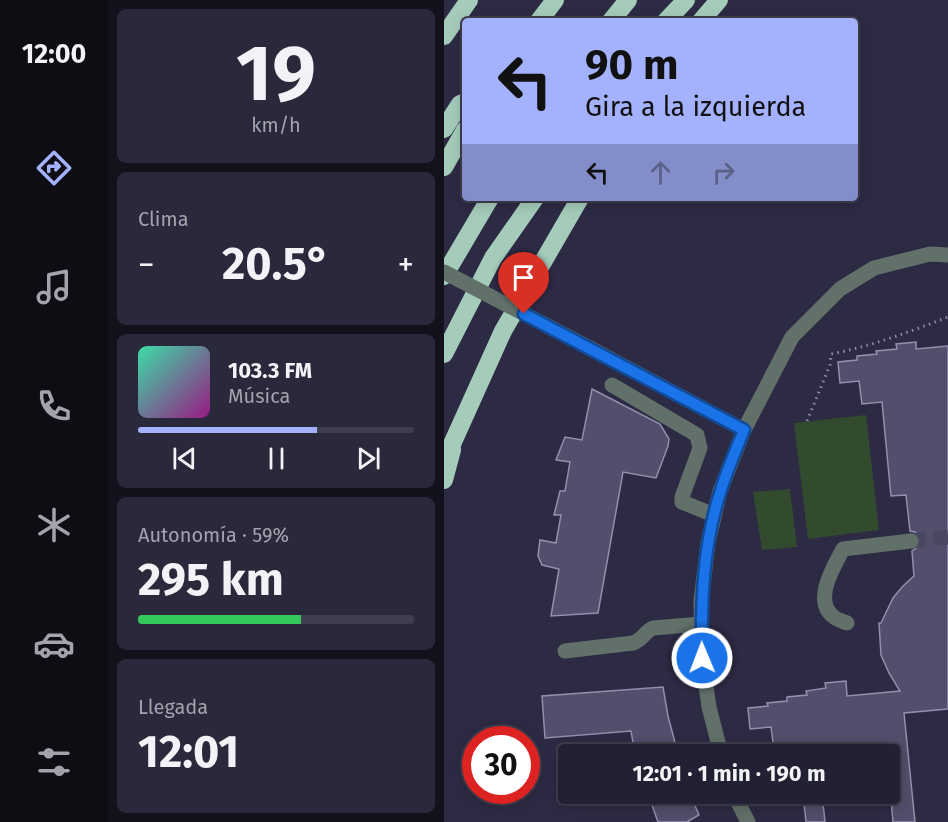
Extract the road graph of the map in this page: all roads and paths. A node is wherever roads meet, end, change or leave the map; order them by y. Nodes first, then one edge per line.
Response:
1 (469, 0) edge
2 (555, 0) edge
3 (628, 0) edge
4 (686, 0) edge
5 (719, 0) edge
6 (541, 18) edge
7 (613, 18) edge
8 (669, 18) edge
9 (704, 18) edge
10 (444, 36) edge
11 (462, 103) edge
12 (444, 129) edge
13 (462, 135) edge
14 (444, 167) edge
15 (488, 201) edge
16 (533, 201) edge
17 (578, 201) edge
18 (948, 255) edge
19 (444, 274) edge
20 (948, 317) edge
21 (444, 354) edge
22 (612, 385) dead end
23 (807, 421) dead end
24 (459, 427) junction
25 (744, 430) junction
26 (444, 462) edge
27 (444, 480) edge
28 (714, 515) junction
29 (911, 541) tunnel mouth
30 (847, 623) dead end
31 (701, 624) junction
32 (565, 651) dead end
33 (718, 744) edge
34 (739, 804) edge
35 (748, 822) edge

1 - 10 highway
2 - 6 highway
3 - 7 highway
4 - 8 highway
5 - 9 highway
11 - 12 highway
13 - 14 highway
15 - 19 highway
16 - 21 highway
17 - 24 highway
18 - 25 street
19 - 25 street, bridge
20 - 23 path
22 - 28 street
24 - 26 highway
24 - 27 highway
25 - 28 street
28 - 31 street
29 - 30 street
31 - 32 street
31 - 33 street
34 - 35 street

